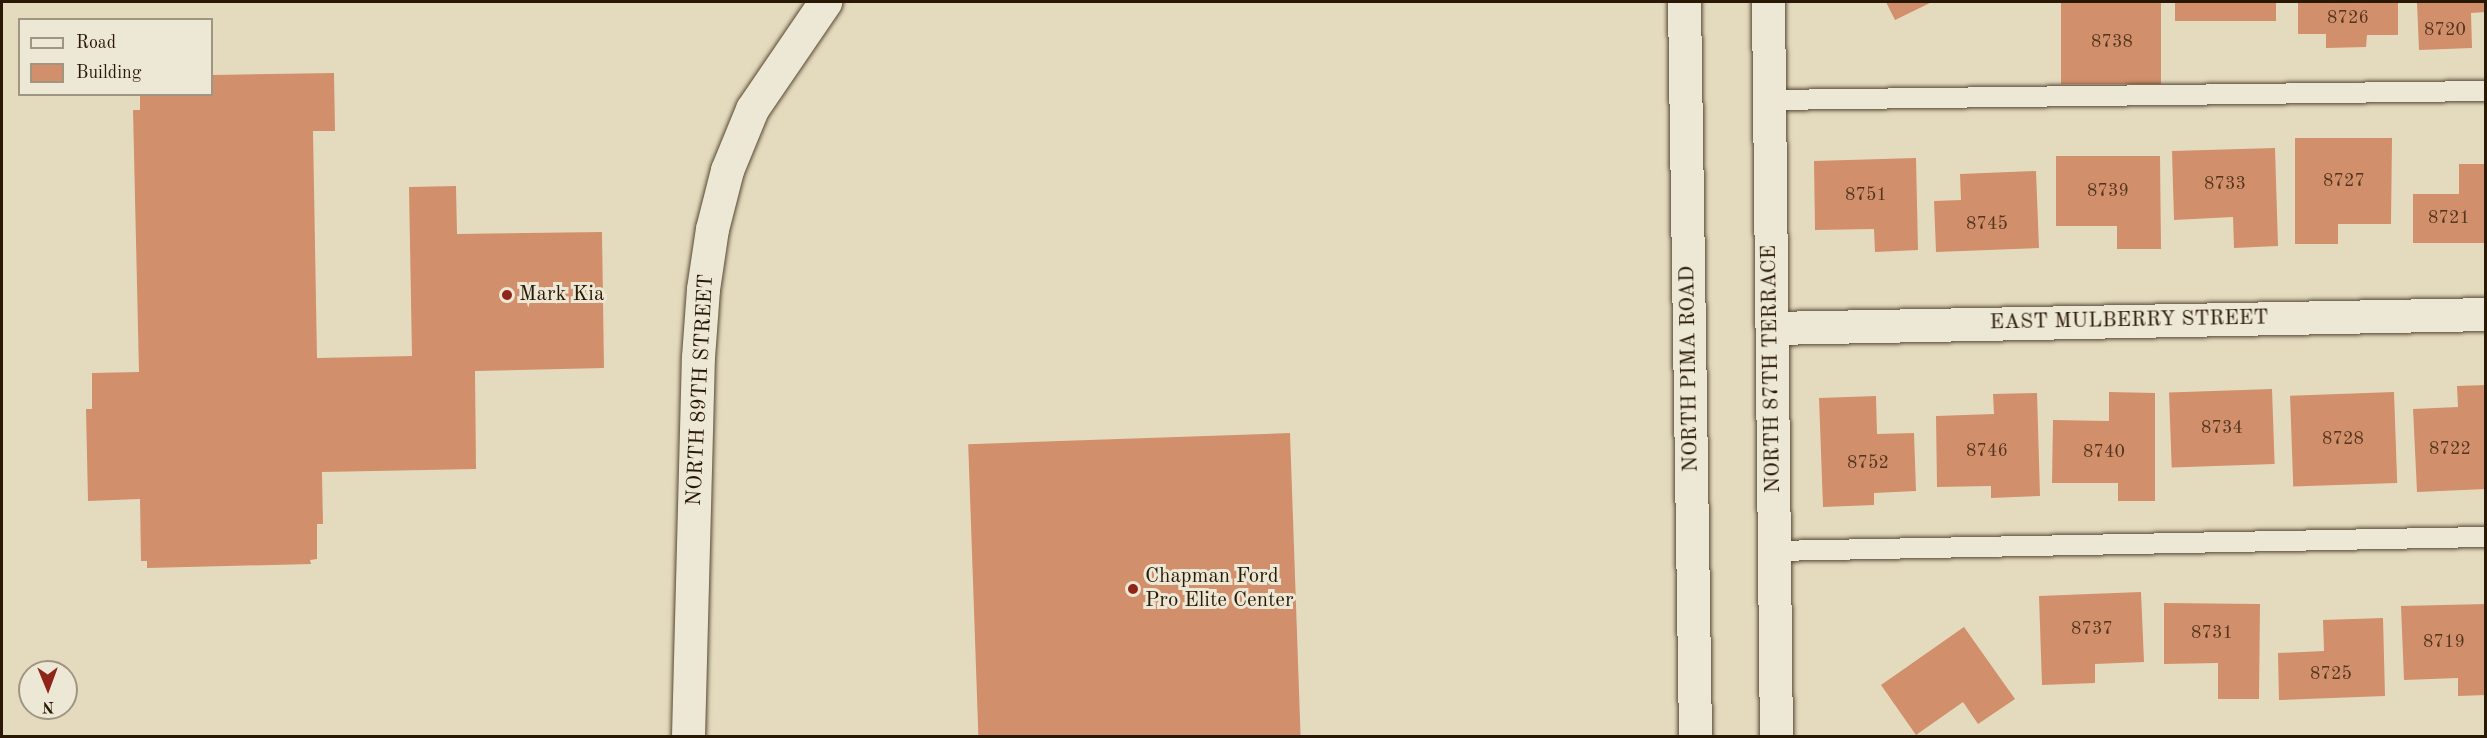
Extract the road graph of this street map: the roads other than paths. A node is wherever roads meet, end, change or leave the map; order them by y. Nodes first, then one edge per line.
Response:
1 (825, 2) edge
2 (1684, 2) edge
3 (1768, 2) edge
4 (2486, 91) edge
5 (1769, 100) junction
6 (2486, 314) edge
7 (1772, 328) junction
8 (2486, 537) edge
9 (1774, 551) junction
10 (688, 736) edge
11 (1695, 736) edge
12 (1776, 736) edge

1 - 10 street, NORTH 89TH STREET
2 - 11 street, NORTH PIMA ROAD
3 - 5 street, NORTH 87TH TERRACE
4 - 5 lane
5 - 7 street, NORTH 87TH TERRACE
6 - 7 street, EAST MULBERRY STREET
7 - 9 street, NORTH 87TH TERRACE
8 - 9 lane
9 - 12 street, NORTH 87TH TERRACE

